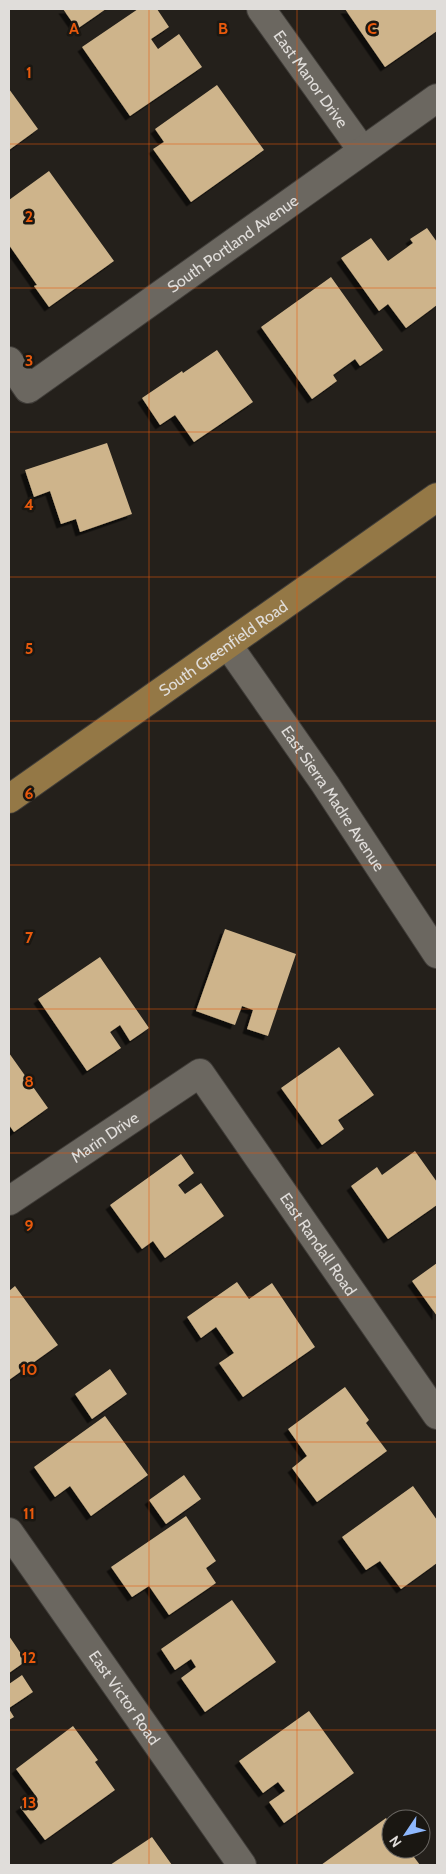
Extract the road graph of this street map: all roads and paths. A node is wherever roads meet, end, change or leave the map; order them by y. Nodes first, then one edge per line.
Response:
1 (261, 9) edge
2 (437, 98) edge
3 (362, 150) junction
4 (9, 361) edge
5 (437, 497) edge
6 (228, 645) junction
7 (9, 799) edge
8 (437, 954) edge
9 (200, 1073) joint
10 (9, 1201) edge
11 (437, 1415) edge
12 (9, 1532) edge
13 (242, 1865) edge

1 - 3 street, East Manor Drive
2 - 3 street, South Portland Avenue
3 - 4 street, South Portland Avenue
5 - 6 main road, South Greenfield Road
6 - 7 main road, South Greenfield Road
6 - 8 street, East Sierra Madre Avenue
9 - 10 street, Marin Drive
9 - 11 street, East Randall Road
12 - 13 street, East Victor Road

